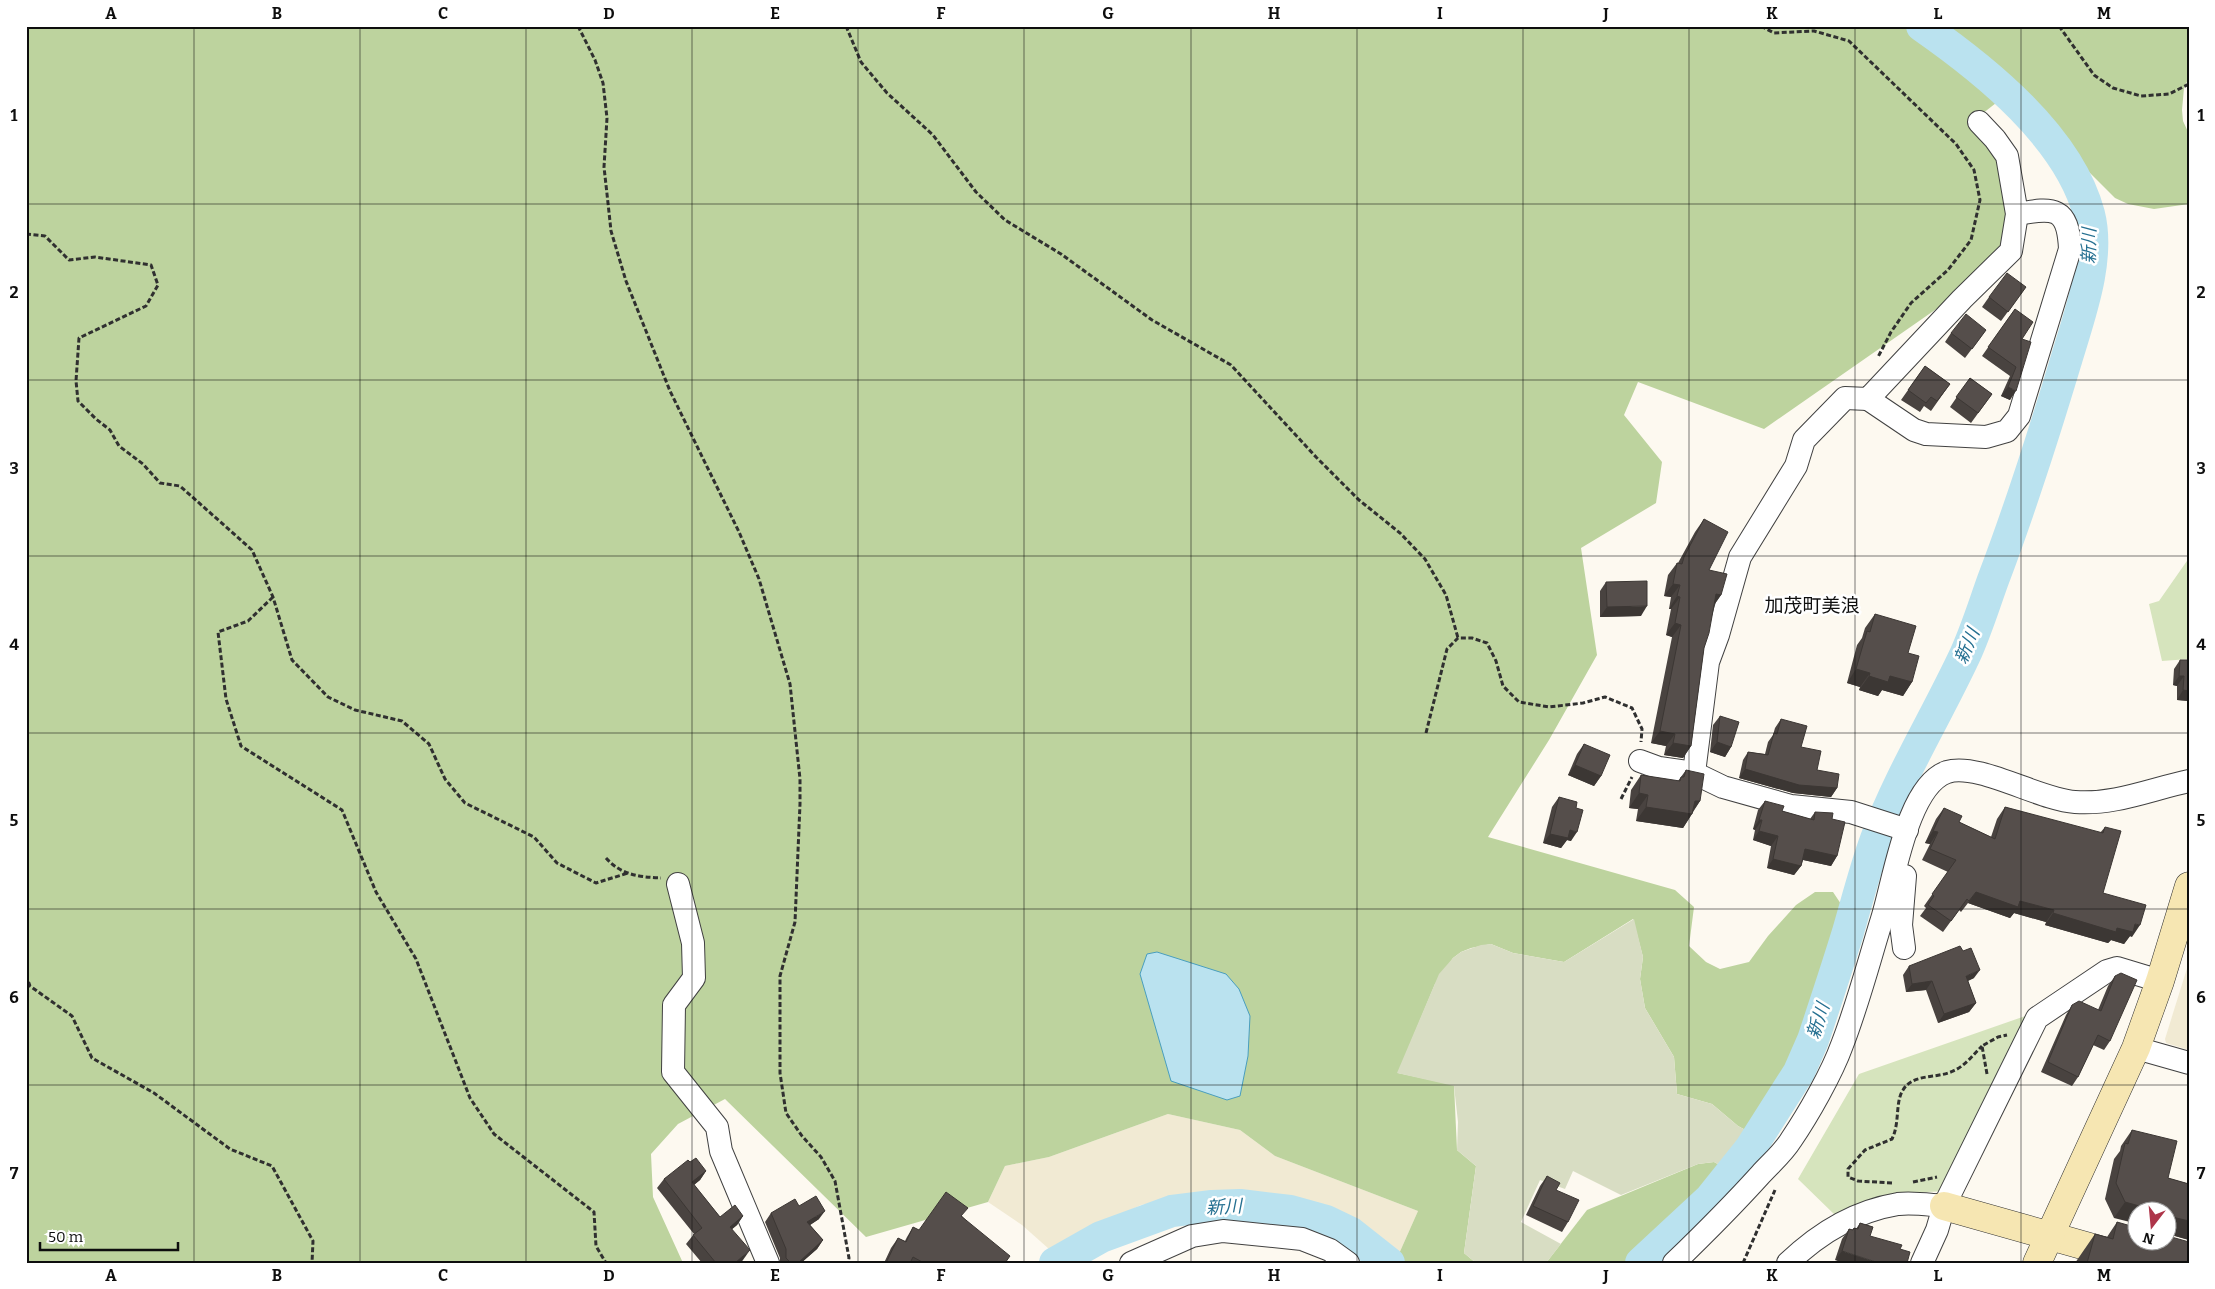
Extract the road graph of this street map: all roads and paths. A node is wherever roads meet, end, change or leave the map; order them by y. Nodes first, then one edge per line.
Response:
1 (578, 26) edge
2 (846, 26) edge
3 (1761, 26) edge
4 (2059, 26) edge
5 (2189, 84) edge
6 (1979, 122) dead end
7 (2017, 214) junction
8 (26, 234) edge
9 (1876, 361) dead end
10 (1868, 400) junction
11 (273, 597) junction
12 (1458, 638) junction
13 (1426, 733) dead end
14 (1640, 761) junction
15 (1694, 773) junction
16 (2189, 781) edge
17 (1621, 799) dead end
18 (1903, 836) junction
19 (606, 858) dead end
20 (628, 873) junction
21 (678, 884) joint
22 (2189, 886) edge
23 (1904, 948) dead end
24 (26, 975) edge
25 (2160, 981) junction
26 (1982, 1046) dead end
27 (2136, 1048) junction
28 (2189, 1063) edge
29 (1937, 1177) dead end
30 (1905, 1182) dead end
31 (1896, 1183) dead end
32 (1776, 1186) dead end
33 (1944, 1206) junction
34 (2050, 1235) junction
35 (312, 1263) edge
36 (606, 1263) edge
37 (768, 1263) edge
38 (848, 1263) edge
39 (1130, 1263) edge
40 (1348, 1263) edge
41 (1674, 1263) edge
42 (1743, 1263) edge
43 (1788, 1263) edge
44 (1922, 1263) edge
45 (2037, 1263) edge
46 (2146, 1263) edge

1 - 38 path
2 - 12 path
3 - 9 path
4 - 5 path
6 - 7 street
7 - 10 street
7 - 10 street
8 - 11 path
10 - 15 street
11 - 20 path
11 - 36 path
12 - 13 path
12 - 14 path
14 - 15 street
14 - 17 path
15 - 18 street
16 - 18 street
18 - 23 street
18 - 41 street
19 - 20 path
20 - 21 path
21 - 37 street
22 - 25 street
24 - 35 path
25 - 27 street
25 - 33 street
26 - 31 path
27 - 28 street
27 - 34 street
29 - 30 path
32 - 42 path
33 - 34 street
33 - 43 street
33 - 44 street
34 - 45 street
34 - 46 street
39 - 40 street

